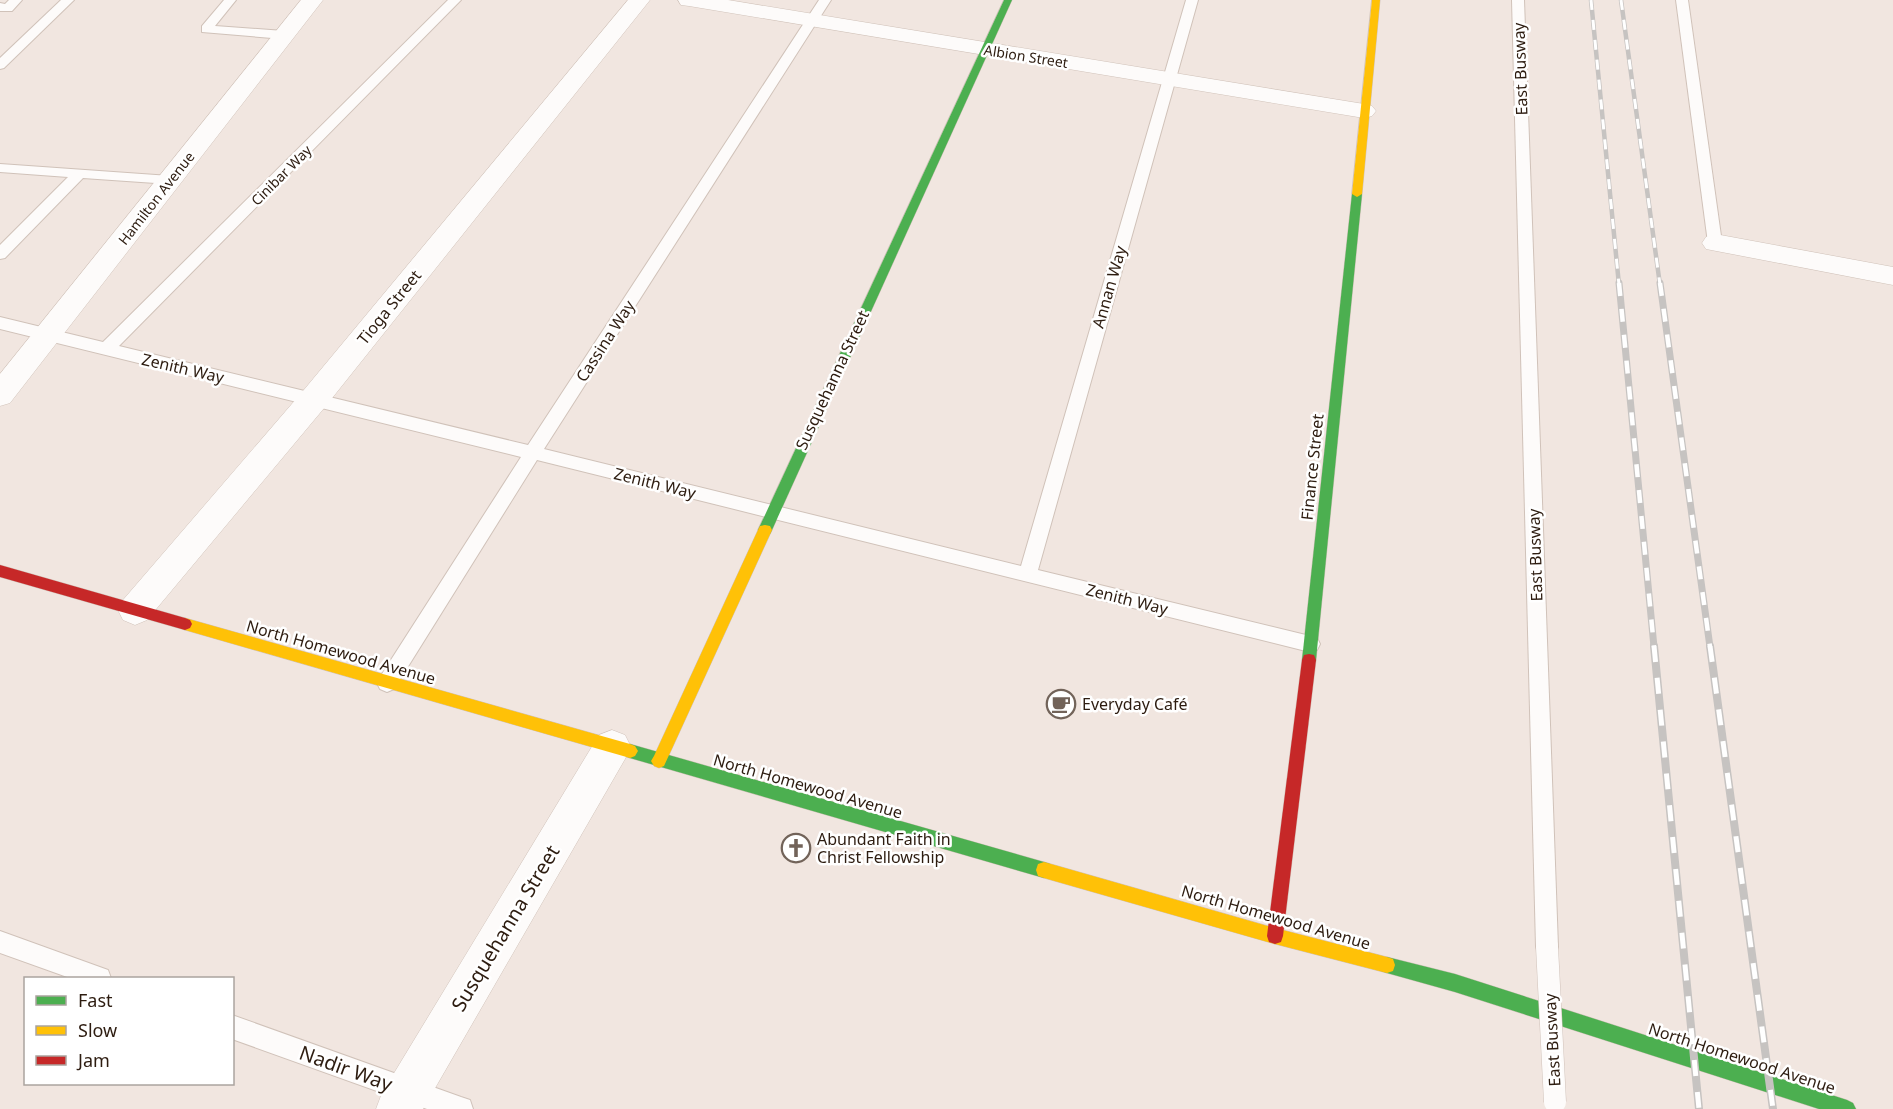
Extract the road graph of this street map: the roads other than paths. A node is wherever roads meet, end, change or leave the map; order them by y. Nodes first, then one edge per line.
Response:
1 (16, 0) edge
2 (68, 0) edge
3 (230, 0) edge
4 (312, 0) edge
5 (455, 0) edge
6 (639, 0) edge
7 (688, 0) edge
8 (825, 0) edge
9 (1008, 0) edge
10 (1192, 0) edge
11 (1376, 0) edge
12 (1518, 0) edge
13 (1682, 0) edge
14 (0, 7) edge
15 (812, 20) junction
16 (284, 35) junction
17 (985, 49) junction
18 (0, 65) edge
19 (1168, 79) junction
20 (1364, 111) junction
21 (0, 168) edge
22 (80, 173) junction
23 (170, 180) junction
24 (1715, 243) joint
25 (0, 254) edge
26 (1893, 276) edge
27 (0, 323) edge
28 (49, 334) junction
29 (106, 350) junction
30 (0, 395) edge
31 (314, 399) junction
32 (532, 452) junction
33 (771, 513) junction
34 (0, 571) edge
35 (1028, 574) junction
36 (135, 610) junction
37 (1310, 644) junction
38 (387, 682) junction
39 (612, 747) junction
40 (659, 761) junction
41 (1275, 936) junction
42 (0, 942) edge
43 (97, 977) edge
44 (234, 1028) edge
45 (403, 1100) edge
46 (1555, 1105) edge
47 (461, 1109) edge
48 (1847, 1109) edge

1 - 14 lane
2 - 18 lane
3 - 16 lane
4 - 16 street, Hamilton Avenue
5 - 29 lane, Cinibar Way
6 - 31 street, Tioga Street
7 - 15 street, Albion Street
8 - 15 lane, Cassina Way
9 - 17 street, Susquehanna Street
10 - 19 lane, Annan Way
11 - 20 street, Finance Street
12 - 46 lane, East Busway, bridge
13 - 24 lane
15 - 17 street, Albion Street
15 - 32 lane, Cassina Way
16 - 23 street, Hamilton Avenue
17 - 19 street, Albion Street
17 - 33 street, Susquehanna Street
19 - 20 street, Albion Street
19 - 35 lane, Annan Way
20 - 37 street, Finance Street
21 - 22 lane
22 - 23 lane
22 - 25 lane
23 - 28 street, Hamilton Avenue
24 - 26 street
27 - 28 lane, Zenith Way
28 - 29 lane, Zenith Way
28 - 30 street, Hamilton Avenue
29 - 31 lane, Zenith Way
31 - 32 lane, Zenith Way
31 - 36 street, Tioga Street
32 - 33 lane, Zenith Way
32 - 38 lane, Cassina Way
33 - 35 lane, Zenith Way
33 - 40 street, Susquehanna Street
34 - 36 street, North Homewood Avenue
35 - 37 lane, Zenith Way
36 - 38 street, North Homewood Avenue
37 - 41 street, Finance Street
38 - 39 street, North Homewood Avenue
39 - 40 street, North Homewood Avenue
39 - 45 street, Susquehanna Street
40 - 41 street, North Homewood Avenue
41 - 48 street, North Homewood Avenue
42 - 43 lane
44 - 45 lane, Nadir Way
45 - 47 lane, Nadir Way

